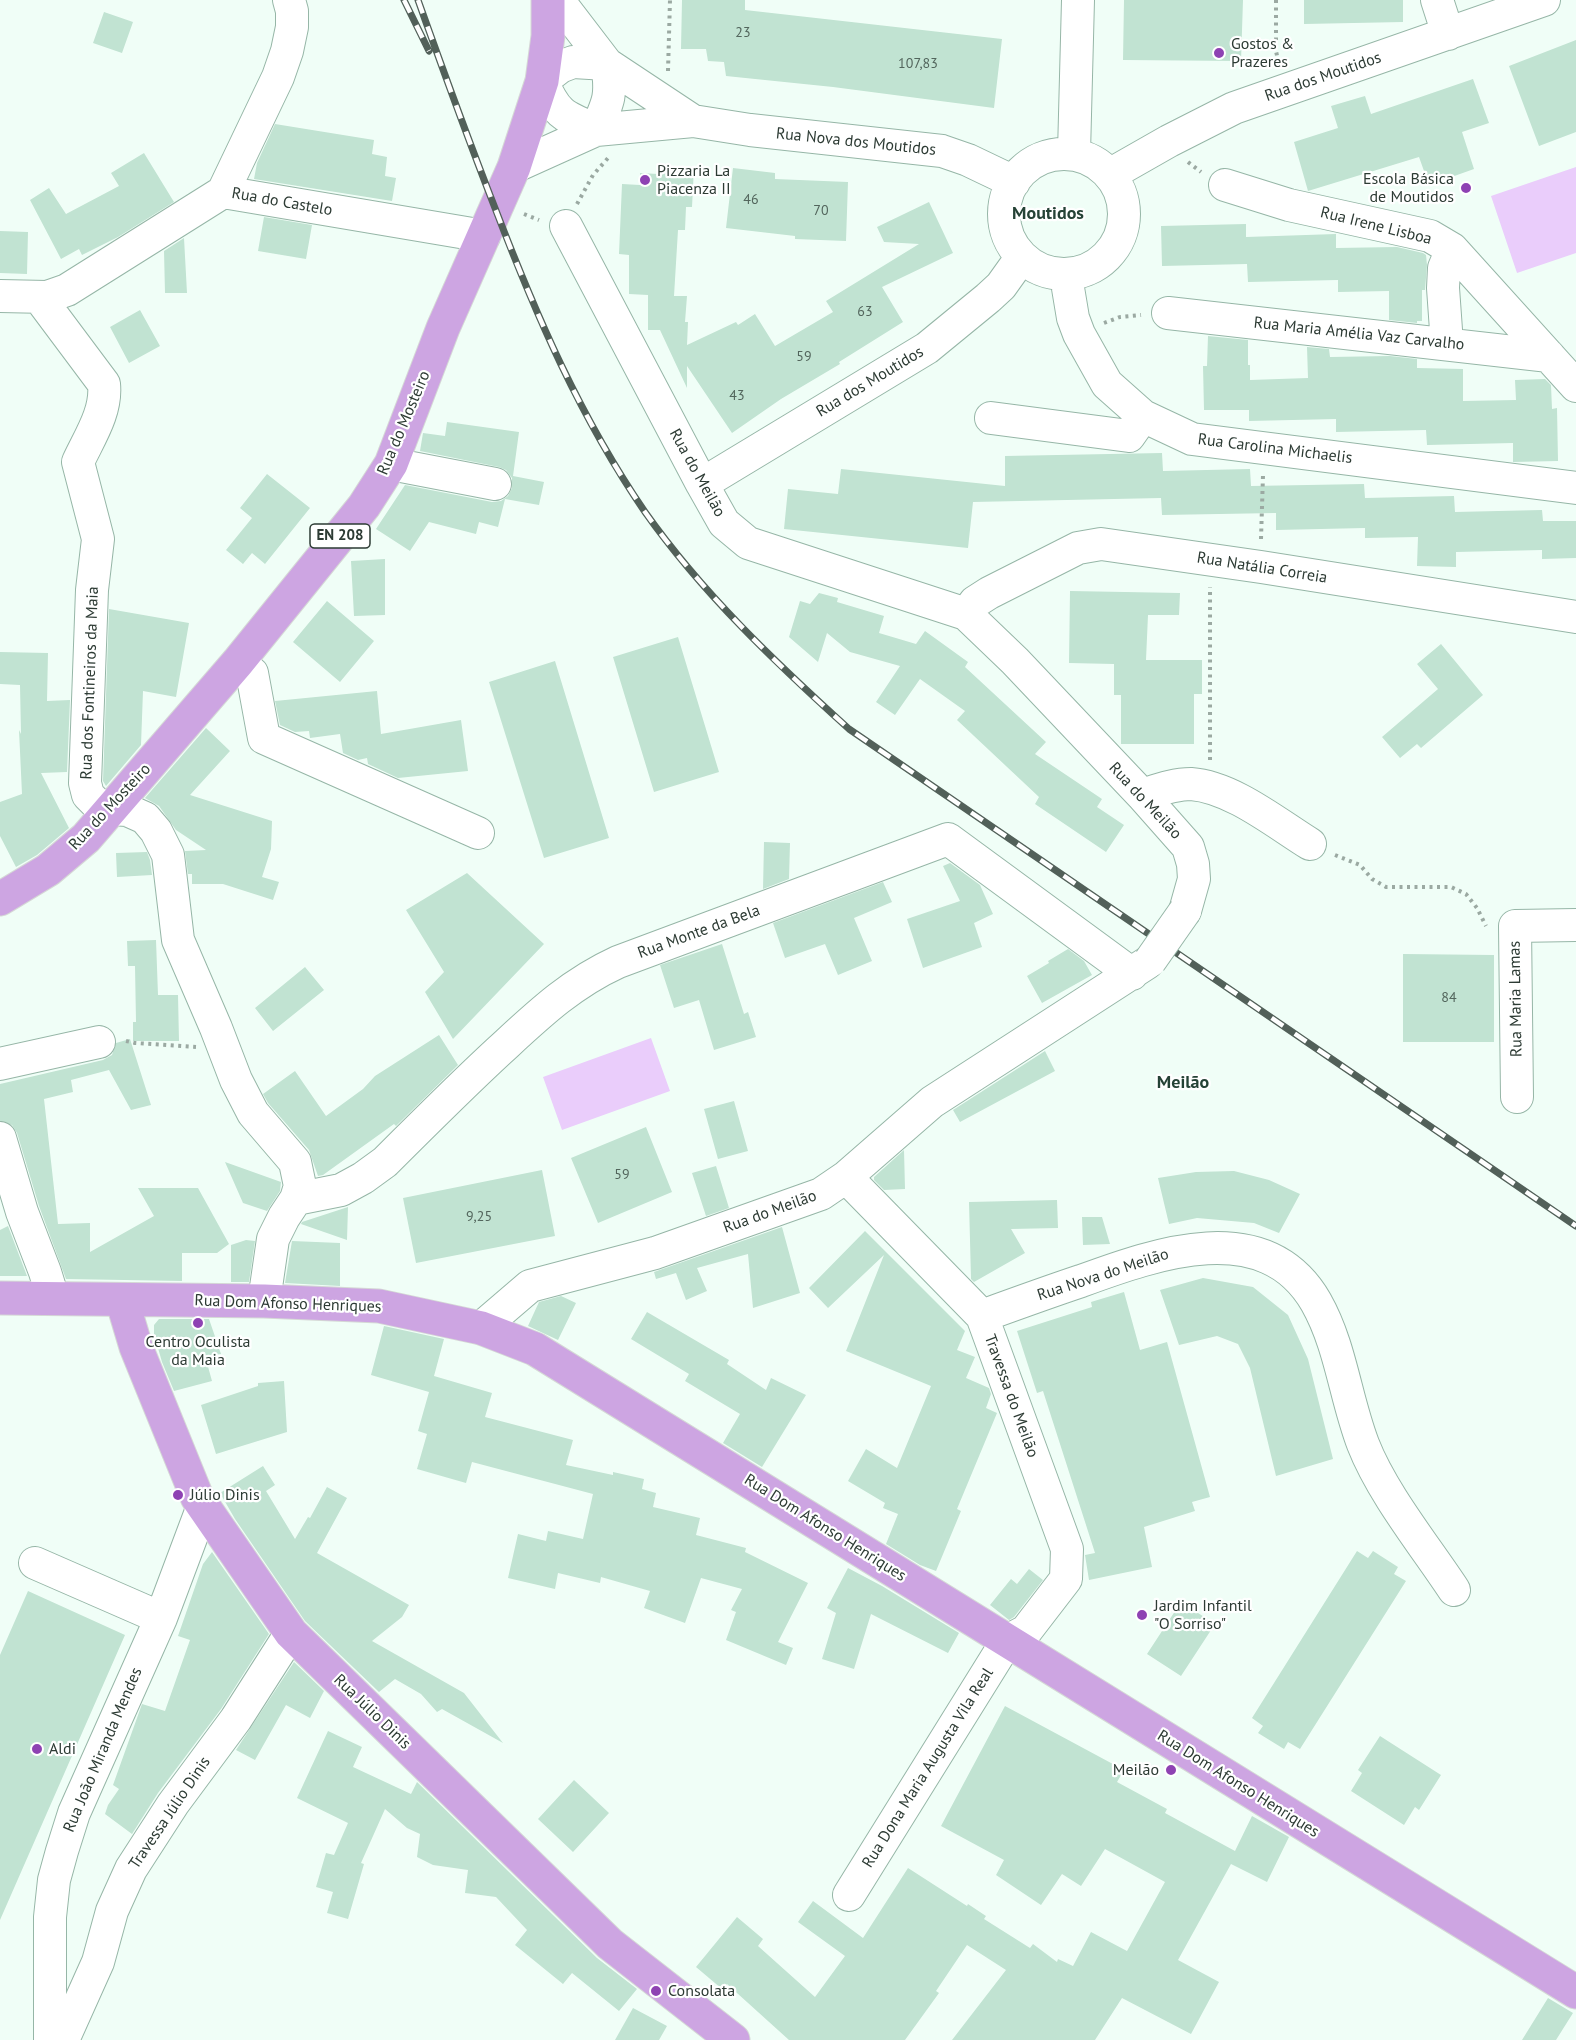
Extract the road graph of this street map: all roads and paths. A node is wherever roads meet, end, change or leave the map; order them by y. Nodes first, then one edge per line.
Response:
1 (289, 0) edge
2 (548, 0) edge
3 (558, 0) edge
4 (670, 0) edge
5 (1078, 0) edge
6 (1276, 0) edge
7 (1437, 0) edge
8 (1544, 0) edge
9 (1448, 34) junction
10 (607, 64) junction
11 (542, 81) junction
12 (1287, 89) junction
13 (663, 101) junction
14 (693, 122) junction
15 (605, 141) junction
16 (1169, 141) junction
17 (1074, 153) junction
18 (1112, 174) junction
19 (509, 181) junction
20 (1014, 182) junction
21 (1225, 185) joint
22 (224, 192) junction
23 (566, 226) junction
24 (484, 236) junction
25 (1452, 249) junction
26 (1021, 258) junction
27 (1066, 276) junction
28 (0, 296) edge
29 (39, 297) junction
30 (1168, 313) joint
31 (1079, 334) junction
32 (1447, 344) junction
33 (1549, 356) junction
34 (1576, 386) edge
35 (1143, 416) junction
36 (991, 418) dead end
37 (1264, 447) junction
38 (391, 464) junction
39 (495, 484) dead end
40 (702, 484) junction
41 (1576, 488) edge
42 (1210, 560) junction
43 (1261, 567) junction
44 (966, 614) junction
45 (1576, 617) edge
46 (238, 662) junction
47 (1210, 787) junction
48 (1142, 795) junction
49 (111, 809) junction
50 (478, 833) dead end
51 (1310, 844) joint
52 (0, 899) edge
53 (1576, 925) edge
54 (1487, 926) dead end
55 (1141, 967) junction
56 (99, 1042) joint
57 (221, 1042) junction
58 (0, 1064) edge
59 (1517, 1097) dead end
60 (0, 1138) edge
61 (846, 1177) junction
62 (296, 1199) junction
63 (0, 1298) edge
64 (52, 1298) junction
65 (123, 1300) junction
66 (264, 1300) junction
67 (982, 1316) junction
68 (481, 1328) junction
69 (203, 1506) junction
70 (35, 1563) dead end
71 (1454, 1590) dead end
72 (161, 1618) junction
73 (291, 1633) junction
74 (1007, 1641) junction
75 (849, 1895) dead end
76 (1576, 1992) edge
77 (50, 2040) edge
78 (63, 2040) edge
79 (733, 2040) edge

1 - 22 street
2 - 11 main road, Rua do Mosteiro / EN 208
3 - 10 street, Rua Nova dos Moutidos
4 - 13 path
5 - 17 street
6 - 12 path
7 - 9 street
8 - 9 street, Rua dos Moutidos
9 - 12 street, Rua dos Moutidos
10 - 11 street
10 - 13 street, Rua Nova dos Moutidos
10 - 15 street
11 - 15 street, Rua Nova dos Moutidos
11 - 19 main road, Rua do Mosteiro / EN 208
12 - 16 street, Rua dos Moutidos
13 - 14 street, Rua Nova dos Moutidos
14 - 15 street, Rua Nova dos Moutidos
14 - 20 street, Rua Nova dos Moutidos
15 - 19 street, Rua Nova dos Moutidos
15 - 23 path
16 - 18 street, Rua dos Moutidos
16 - 21 path
17 - 18 street
17 - 20 street
18 - 27 street
19 - 23 path
19 - 24 main road, Rua do Mosteiro / EN 208
20 - 26 street
21 - 25 street, Rua Irene Lisboa
22 - 24 street, Rua do Castelo
22 - 29 street, Rua do Castelo
23 - 40 street, Rua do Meilão
24 - 38 main road, Rua do Mosteiro / EN 208
25 - 32 street
25 - 33 street, Rua Irene Lisboa
26 - 27 street
26 - 40 street, Rua dos Moutidos
27 - 31 street, Rua Carolina Michaelis
28 - 29 street, Rua do Castelo
29 - 49 street, Rua dos Fontineiros da Maia
30 - 31 path
30 - 32 street, Rua Maria Amélia Vaz Carvalho
31 - 35 street, Rua Carolina Michaelis
32 - 33 street, Rua Maria Amélia Vaz Carvalho
33 - 34 street, Rua Irene Lisboa
35 - 36 street
35 - 37 street, Rua Carolina Michaelis
37 - 41 street, Rua Carolina Michaelis
37 - 43 path
38 - 39 street
38 - 46 main road, Rua do Mosteiro / EN 208
40 - 44 street, Rua do Meilão
42 - 43 street, Rua Natália Correia
42 - 44 street, Rua Natália Correia
42 - 47 path
43 - 45 street, Rua Natália Correia
44 - 48 street, Rua do Meilão
46 - 49 main road, Rua do Mosteiro / EN 208
46 - 50 street
47 - 48 street
47 - 51 street
48 - 55 street, Rua do Meilão, bridge
49 - 52 main road, Rua do Mosteiro / EN 208
49 - 57 street, Rua dos Fontineiros da Maia
51 - 54 path
53 - 59 street, Rua Maria Lamas
55 - 61 street, Rua do Meilão
55 - 62 street, Rua Monte da Bela
56 - 57 path
56 - 58 street
57 - 62 street, Rua dos Fontineiros da Maia
60 - 64 street
61 - 67 street, Travessa do Meilão
61 - 68 street, Rua do Meilão
62 - 66 street
63 - 64 main road, Rua Dom Afonso Henriques
64 - 65 main road, Rua Dom Afonso Henriques
65 - 66 main road, Rua Dom Afonso Henriques
65 - 69 main road, Rua Júlio Dinis
66 - 68 main road, Rua Dom Afonso Henriques
67 - 71 street, Rua Nova do Meilão
67 - 74 street, Travessa do Meilão
68 - 74 main road, Rua Dom Afonso Henriques
69 - 72 street, Rua João Miranda Mendes
69 - 73 main road, Rua Júlio Dinis
70 - 72 street
72 - 77 street, Rua João Miranda Mendes
73 - 78 street, Travessa Júlio Dinis
73 - 79 main road, Rua Júlio Dinis
74 - 75 street, Rua Dona Maria Augusta Vila Real
74 - 76 main road, Rua Dom Afonso Henriques

